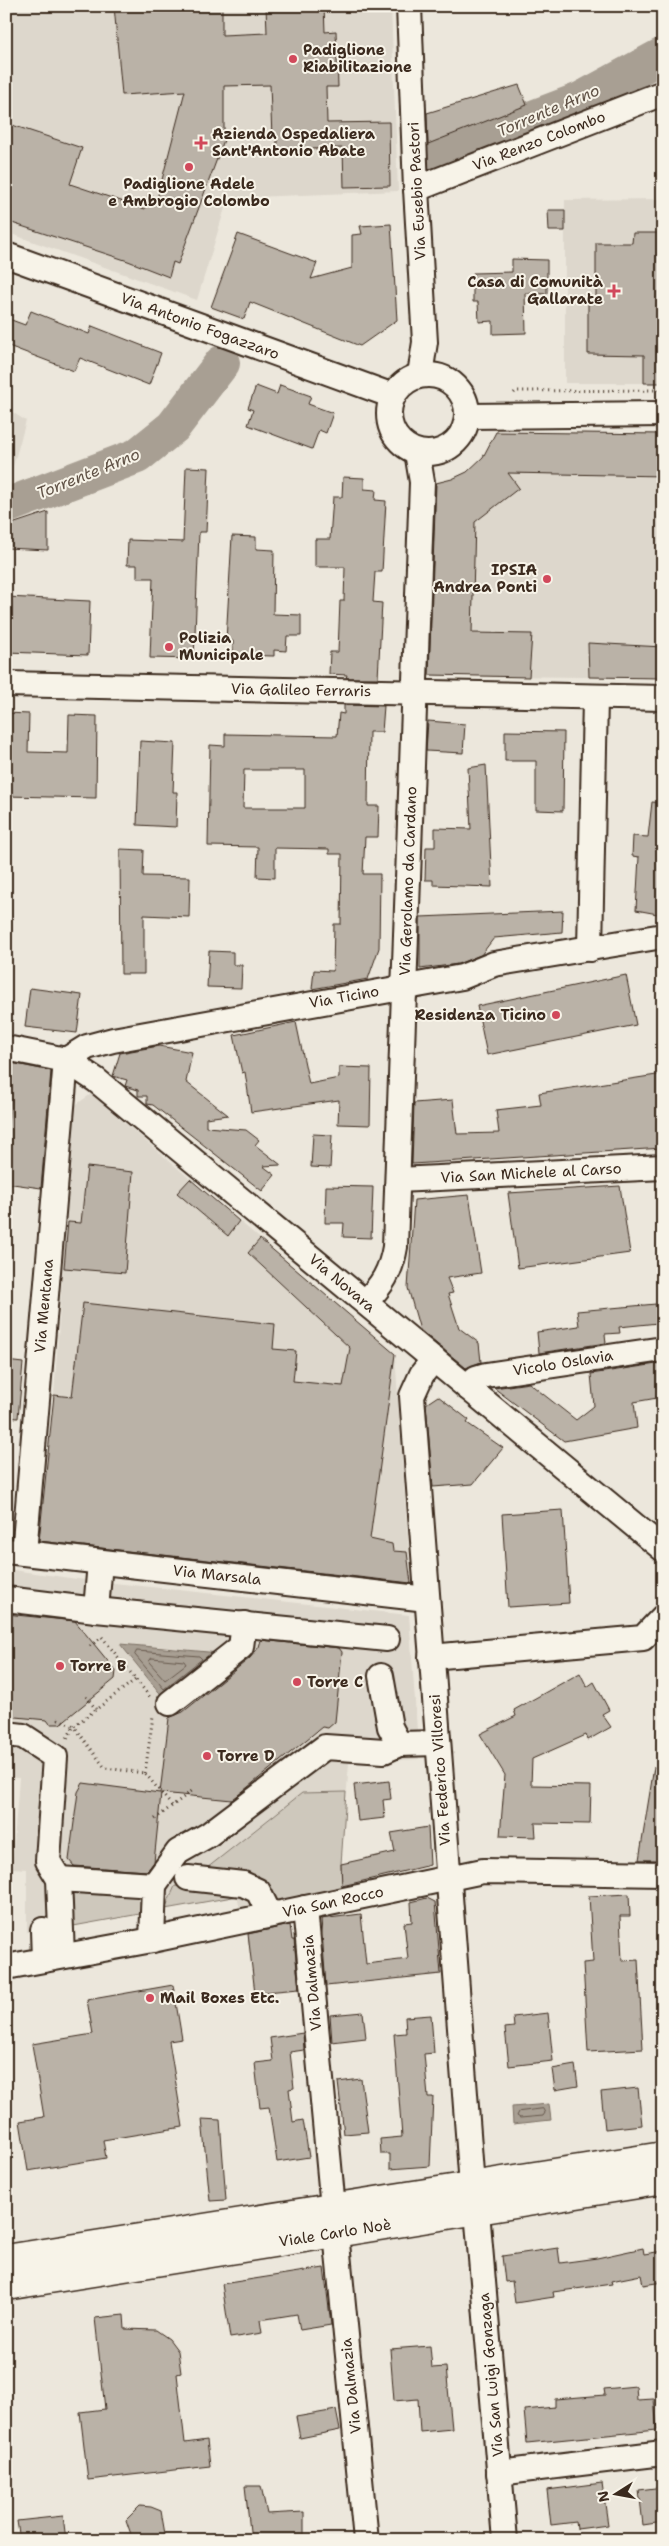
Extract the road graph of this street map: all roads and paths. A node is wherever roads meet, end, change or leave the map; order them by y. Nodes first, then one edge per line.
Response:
1 (398, 6) edge
2 (409, 6) edge
3 (663, 93) edge
4 (416, 189) junction
5 (6, 255) edge
6 (420, 375) junction
7 (393, 396) junction
8 (663, 414) edge
9 (468, 416) junction
10 (417, 452) junction
11 (6, 684) edge
12 (415, 692) junction
13 (595, 698) junction
14 (663, 698) edge
15 (663, 936) edge
16 (590, 949) junction
17 (404, 986) junction
18 (113, 1040) junction
19 (6, 1048) edge
20 (66, 1060) junction
21 (96, 1080) junction
22 (663, 1166) edge
23 (398, 1180) junction
24 (365, 1302) junction
25 (663, 1349) edge
26 (434, 1359) junction
27 (467, 1387) junction
28 (663, 1549) edge
29 (15, 1552) edge
30 (100, 1562) junction
31 (6, 1599) edge
32 (427, 1599) junction
33 (96, 1610) junction
34 (663, 1617) edge
35 (244, 1624) junction
36 (387, 1639) dead end
37 (90, 1646) dead end
38 (431, 1657) junction
39 (381, 1676) dead end
40 (134, 1680) junction
41 (86, 1697) dead end
42 (159, 1705) junction
43 (96, 1709) junction
44 (58, 1719) dead end
45 (74, 1726) junction
46 (6, 1734) edge
47 (438, 1743) junction
48 (400, 1744) junction
49 (145, 1773) junction
50 (193, 1790) dead end
51 (172, 1806) junction
52 (155, 1819) dead end
53 (663, 1874) edge
54 (188, 1878) dead end
55 (449, 1878) junction
56 (59, 1879) junction
57 (154, 1885) junction
58 (305, 1908) junction
59 (270, 1915) junction
60 (42, 1930) dead end
61 (152, 1940) junction
62 (53, 1958) junction
63 (6, 1967) edge
64 (663, 2156) edge
65 (663, 2180) edge
66 (474, 2199) junction
67 (335, 2221) junction
68 (6, 2259) edge
69 (6, 2286) edge
70 (663, 2453) edge
71 (499, 2473) junction
72 (366, 2540) edge
73 (505, 2540) edge

1 - 6 street
2 - 4 street, Via Eusebio Pastori
3 - 4 street, Via Renzo Colombo
4 - 6 street, Via Eusebio Pastori
5 - 7 street, Via Antonio Fogazzaro
6 - 7 street
6 - 9 street
7 - 10 street
8 - 9 street
9 - 10 street
10 - 12 street, Via Gerolamo da Cardano
11 - 12 street, Via Galileo Ferraris
12 - 13 street, Via Galileo Ferraris
12 - 17 street, Via Gerolamo da Cardano
13 - 14 street, Via Galileo Ferraris
13 - 16 street
15 - 16 street, Via Ticino
16 - 17 street, Via Ticino
17 - 18 street, Via Ticino
17 - 23 street, Via Gerolamo da Cardano
18 - 20 street, Via Ticino
18 - 21 street
19 - 20 street, Via Novara
20 - 21 street, Via Novara
20 - 29 street, Via Mentana
21 - 24 street, Via Novara
22 - 23 street, Via San Michele al Carso
23 - 24 street, Via Gerolamo da Cardano
24 - 26 street, Via Novara
25 - 27 street, Vicolo Oslavia
26 - 27 street, Via Novara
26 - 32 street, Via Federico Villoresi
27 - 28 street, Via Novara
29 - 30 street, Via Marsala
30 - 32 street, Via Marsala
30 - 33 street
31 - 33 street
32 - 38 street, Via Federico Villoresi
33 - 35 street
34 - 38 street
35 - 36 street
35 - 42 street
37 - 40 path
38 - 47 street, Via Federico Villoresi
39 - 48 street
40 - 42 path
40 - 43 path
41 - 43 path
42 - 49 path
43 - 45 path
44 - 45 path
45 - 49 path
46 - 56 street
47 - 48 street
47 - 55 street, Via Federico Villoresi
48 - 57 street
49 - 51 path
50 - 51 path
51 - 52 path
53 - 55 street, Via San Rocco
54 - 59 street
55 - 58 street, Via San Rocco
55 - 66 street, Via Federico Villoresi
56 - 57 street
56 - 62 street
57 - 61 street
58 - 59 street, Via San Rocco
58 - 67 street, Via Dalmazia
59 - 61 street, Via San Rocco
60 - 62 street
61 - 62 street, Via San Rocco
62 - 63 street, Via San Rocco
64 - 66 main road, Viale Carlo Noè
65 - 66 main road, Viale Carlo Noè
66 - 67 main road, Viale Carlo Noè
66 - 71 street, Via San Luigi Gonzaga
67 - 68 main road, Viale Carlo Noè
67 - 69 main road, Viale Carlo Noè
67 - 72 street, Via Dalmazia
70 - 71 street
71 - 73 street, Via San Luigi Gonzaga

